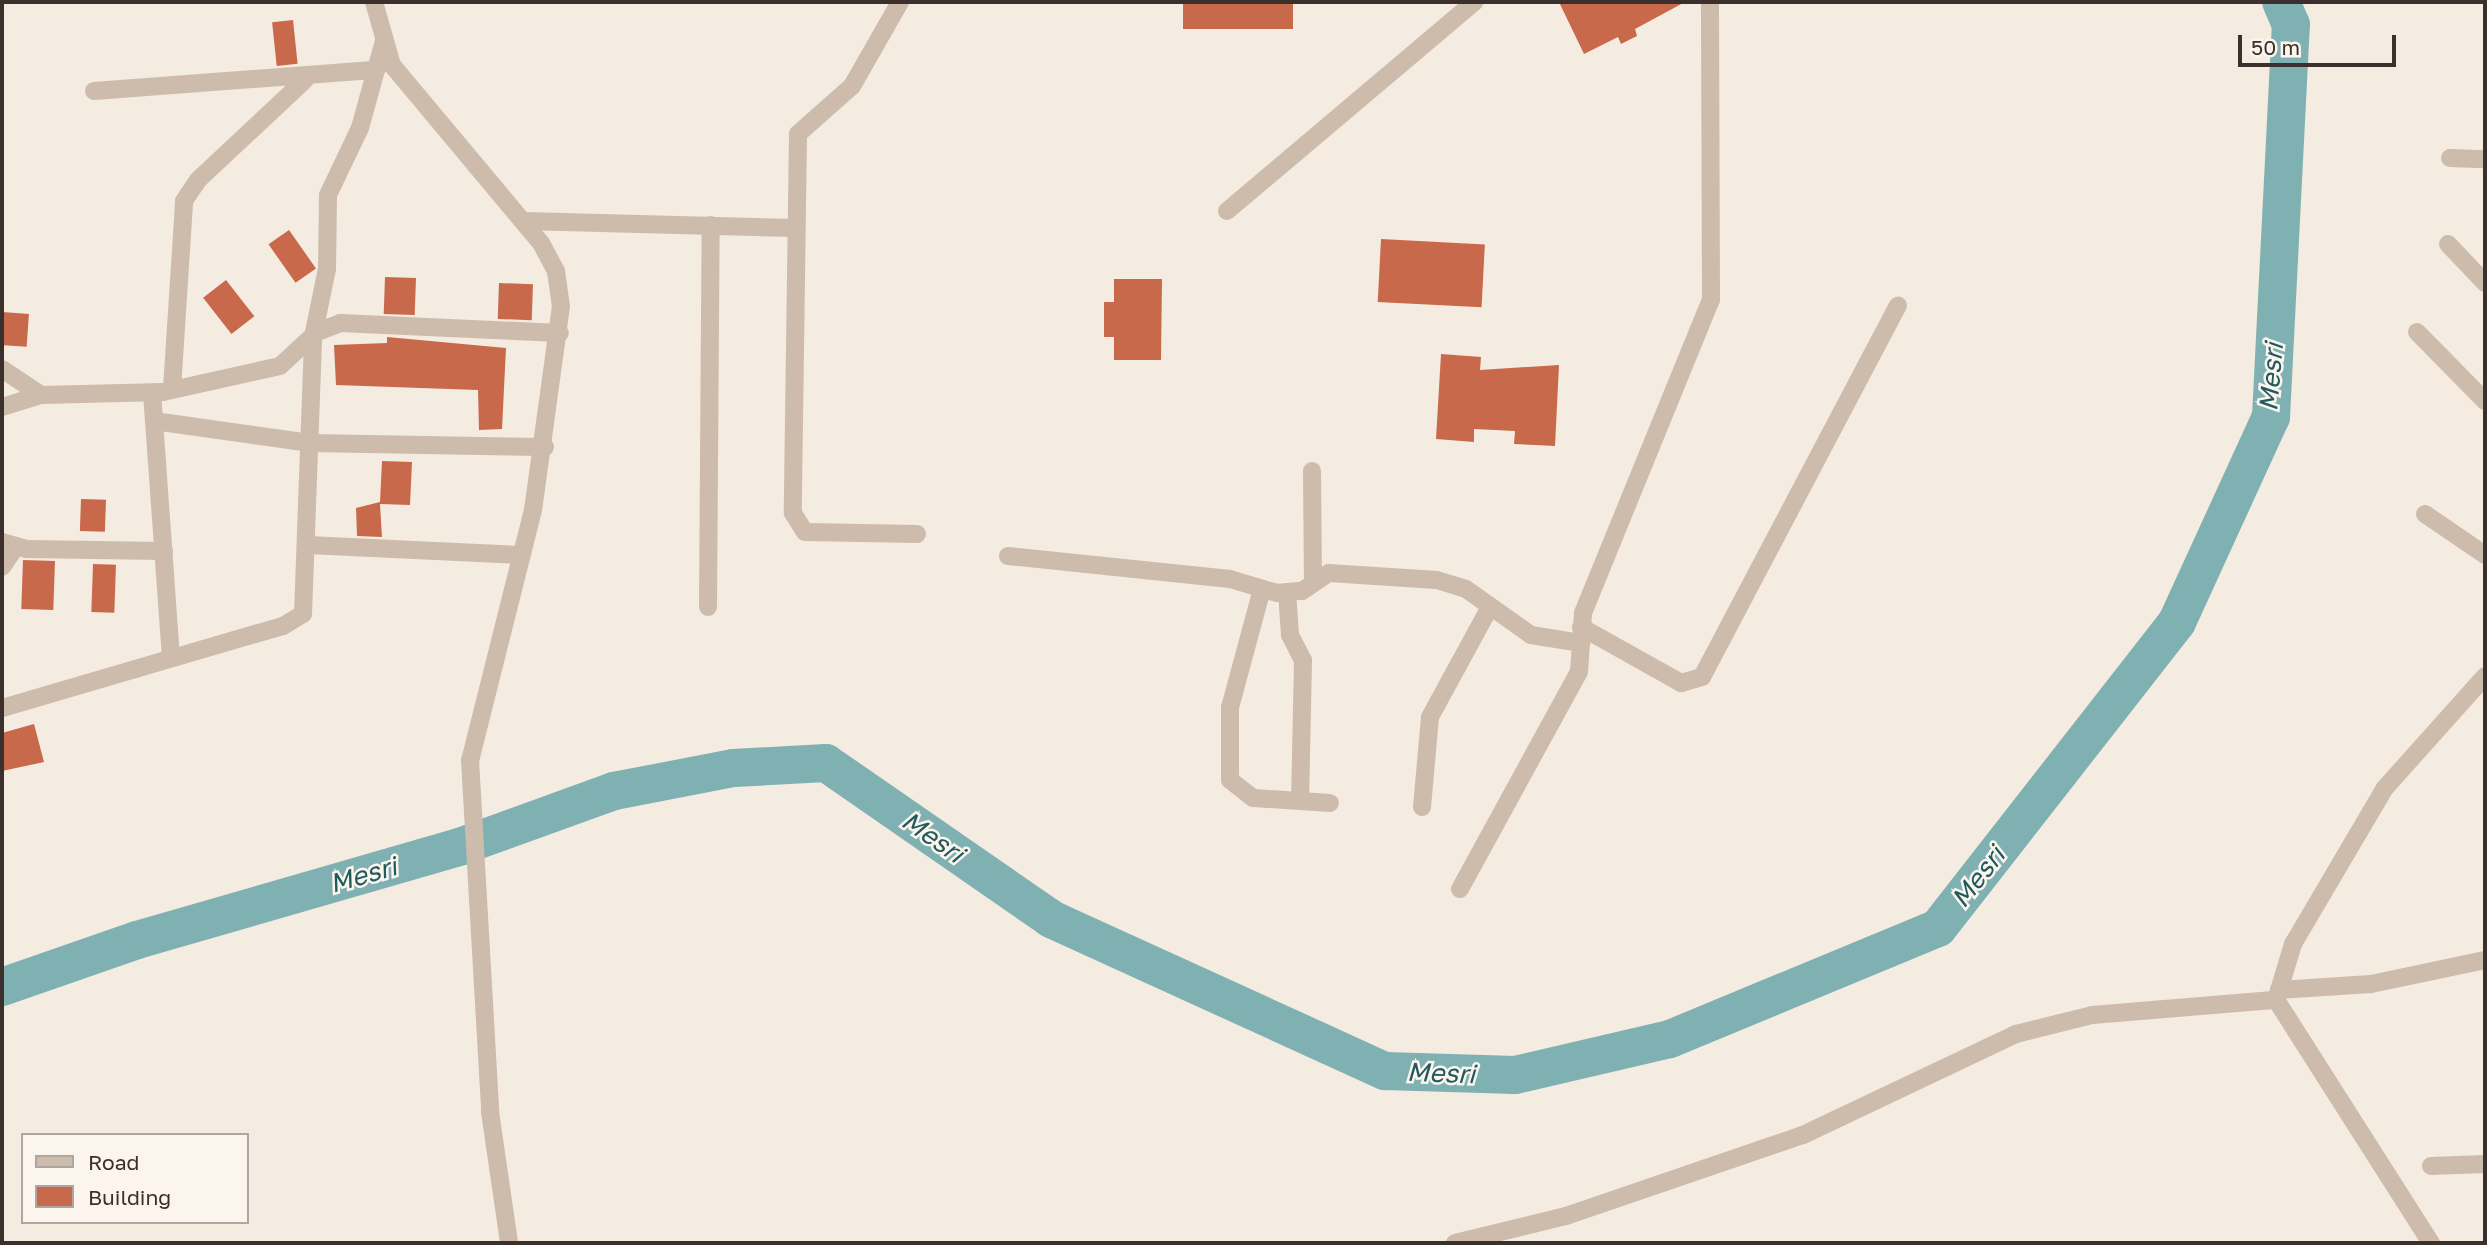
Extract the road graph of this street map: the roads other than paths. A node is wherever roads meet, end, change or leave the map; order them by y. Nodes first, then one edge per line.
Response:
1 (374, 2) edge
2 (900, 2) edge
3 (1474, 2) edge
4 (1710, 2) edge
5 (384, 41) junction
6 (376, 70) junction
7 (305, 80) junction
8 (94, 91) dead end
9 (2450, 158) dead end
10 (2485, 159) edge
11 (1227, 211) dead end
12 (524, 221) junction
13 (711, 225) junction
14 (795, 228) junction
15 (2448, 244) dead end
16 (2485, 283) edge
17 (1898, 306) dead end
18 (2417, 332) dead end
19 (560, 333) junction
20 (313, 337) junction
21 (2, 369) edge
22 (172, 389) junction
23 (152, 393) junction
24 (41, 395) junction
25 (2485, 401) edge
26 (2, 407) edge
27 (154, 421) junction
28 (310, 443) junction
29 (545, 447) junction
30 (1312, 471) dead end
31 (2425, 514) dead end
32 (917, 534) dead end
33 (8, 545) edge
34 (308, 545) junction
35 (164, 551) junction
36 (522, 555) junction
37 (2485, 555) edge
38 (1008, 556) dead end
39 (2, 566) edge
40 (1313, 583) junction
41 (1262, 589) junction
42 (1287, 593) junction
43 (708, 607) dead end
44 (1490, 607) junction
45 (1581, 635) junction
46 (171, 658) junction
47 (2485, 676) edge
48 (2, 708) edge
49 (1300, 801) junction
50 (1330, 803) dead end
51 (1422, 807) dead end
52 (1461, 889) dead end
53 (2485, 960) edge
54 (2278, 995) junction
55 (2485, 1164) edge
56 (2431, 1166) dead end
57 (509, 1243) edge
58 (1455, 1243) edge
59 (2431, 1243) edge

1 - 5 street
2 - 14 street
3 - 11 street
4 - 45 street
5 - 6 street
5 - 12 street
6 - 7 street
6 - 20 street
7 - 8 street
7 - 22 street
9 - 10 street
12 - 13 street
12 - 19 street
13 - 14 street
13 - 43 street
14 - 32 street
15 - 16 street
17 - 45 street
18 - 25 street
19 - 20 street
19 - 29 street
20 - 22 street
20 - 28 street
21 - 24 street
22 - 23 street
23 - 24 street
23 - 27 street
24 - 26 street
27 - 28 street
27 - 35 street
28 - 29 street
28 - 34 street
29 - 36 street
30 - 40 street
31 - 37 street
33 - 35 street
33 - 39 street
34 - 36 street
34 - 46 street
35 - 46 street
36 - 57 street
38 - 41 street
40 - 42 street
40 - 44 street
41 - 42 street
41 - 49 street
42 - 49 street
44 - 45 street
44 - 51 street
45 - 52 street
46 - 48 street
47 - 54 street
49 - 50 street
53 - 54 street
54 - 58 street
54 - 59 street
55 - 56 street

